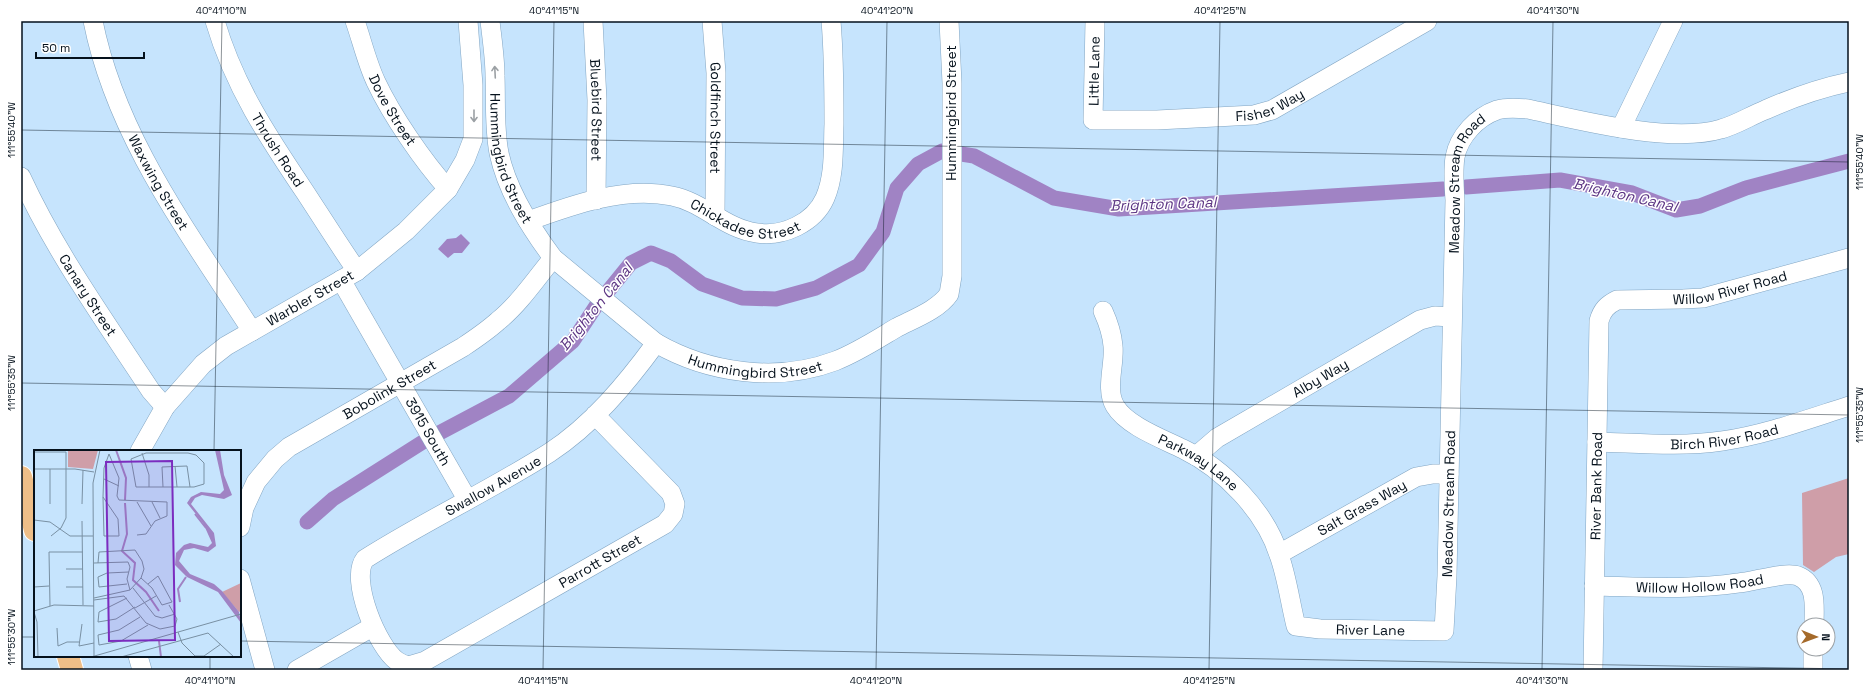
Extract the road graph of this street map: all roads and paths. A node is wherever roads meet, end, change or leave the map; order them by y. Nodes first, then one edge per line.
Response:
1 (93, 21) edge
2 (215, 21) edge
3 (354, 21) edge
4 (468, 21) edge
5 (490, 21) edge
6 (593, 21) edge
7 (712, 21) edge
8 (831, 21) edge
9 (950, 21) edge
10 (1095, 21) edge
11 (1427, 21) edge
12 (1673, 21) edge
13 (1849, 82) edge
14 (1093, 120) joint
15 (1621, 128) junction
16 (473, 139) junction
17 (498, 139) junction
18 (21, 177) edge
19 (448, 189) junction
20 (596, 200) junction
21 (715, 216) junction
22 (528, 221) junction
23 (553, 258) junction
24 (1849, 258) edge
25 (349, 276) junction
26 (1609, 305) joint
27 (1103, 311) dead end
28 (1451, 316) junction
29 (252, 331) junction
30 (656, 343) junction
31 (401, 382) junction
32 (1849, 406) edge
33 (165, 407) junction
34 (595, 415) junction
35 (1597, 442) junction
36 (141, 450) edge
37 (1196, 456) junction
38 (1449, 474) junction
39 (21, 477) edge
40 (468, 499) junction
41 (241, 524) edge
42 (34, 526) edge
43 (1279, 554) junction
44 (241, 583) edge
45 (1594, 586) junction
46 (1814, 617) edge
47 (1296, 626) joint
48 (372, 627) junction
49 (1444, 631) joint
50 (68, 657) edge
51 (138, 657) edge
52 (1813, 657) edge
53 (408, 666) joint
54 (72, 670) edge
55 (142, 670) edge
56 (264, 670) edge
57 (297, 670) edge
58 (1593, 670) edge
59 (1813, 670) edge

1 - 29 street, Waxwing Street
2 - 25 street, Thrush Road
3 - 19 street, Dove Street
4 -> 16 street, Hummingbird Street
17 -> 5 street, Hummingbird Street
6 - 20 street, Bluebird Street
7 - 21 street, Goldfinch Street
8 - 21 street, Chickadee Street
9 - 30 street, Hummingbird Street
10 - 14 street, Little Lane
11 - 14 street, Fisher Way
12 - 15 street
13 - 15 street, Meadow Stream Road
15 - 28 street, Meadow Stream Road
16 - 17 street
16 - 19 street, Warbler Street
17 - 22 street, Hummingbird Street
18 - 33 street, Canary Street
19 - 25 street, Warbler Street
20 - 21 street, Chickadee Street
20 - 22 street, Chickadee Street
22 - 23 street, Hummingbird Street
23 - 30 street, Hummingbird Street
23 - 31 street, Bobolink Street
24 - 26 street, Willow River Road
25 - 29 street, Warbler Street
25 - 31 street, 3915 South
26 - 35 street, River Bank Road
27 - 37 street, Parkway Lane
28 - 37 street, Alby Way
28 - 38 street, Meadow Stream Road
29 - 33 street, Warbler Street
30 - 34 street, Swallow Avenue
31 - 40 street, 3915 South
31 - 41 street, Bobolink Street
32 - 35 street, Birch River Road
33 - 36 street, Warbler Street
34 - 40 street, Swallow Avenue
34 - 53 street, Parrott Street
35 - 45 street, River Bank Road
37 - 43 street, Parkway Lane
38 - 43 street, Salt Grass Way
38 - 49 street, Meadow Stream Road
39 - 42 main road
40 - 48 street, Swallow Avenue
43 - 47 street, Parkway Lane
44 - 56 street
45 - 46 street, Willow Hollow Road
45 - 58 street, River Bank Road
47 - 49 street, River Lane
48 - 53 street, Swallow Avenue
48 - 57 street
50 - 54 main road
51 - 55 street
52 - 59 street

